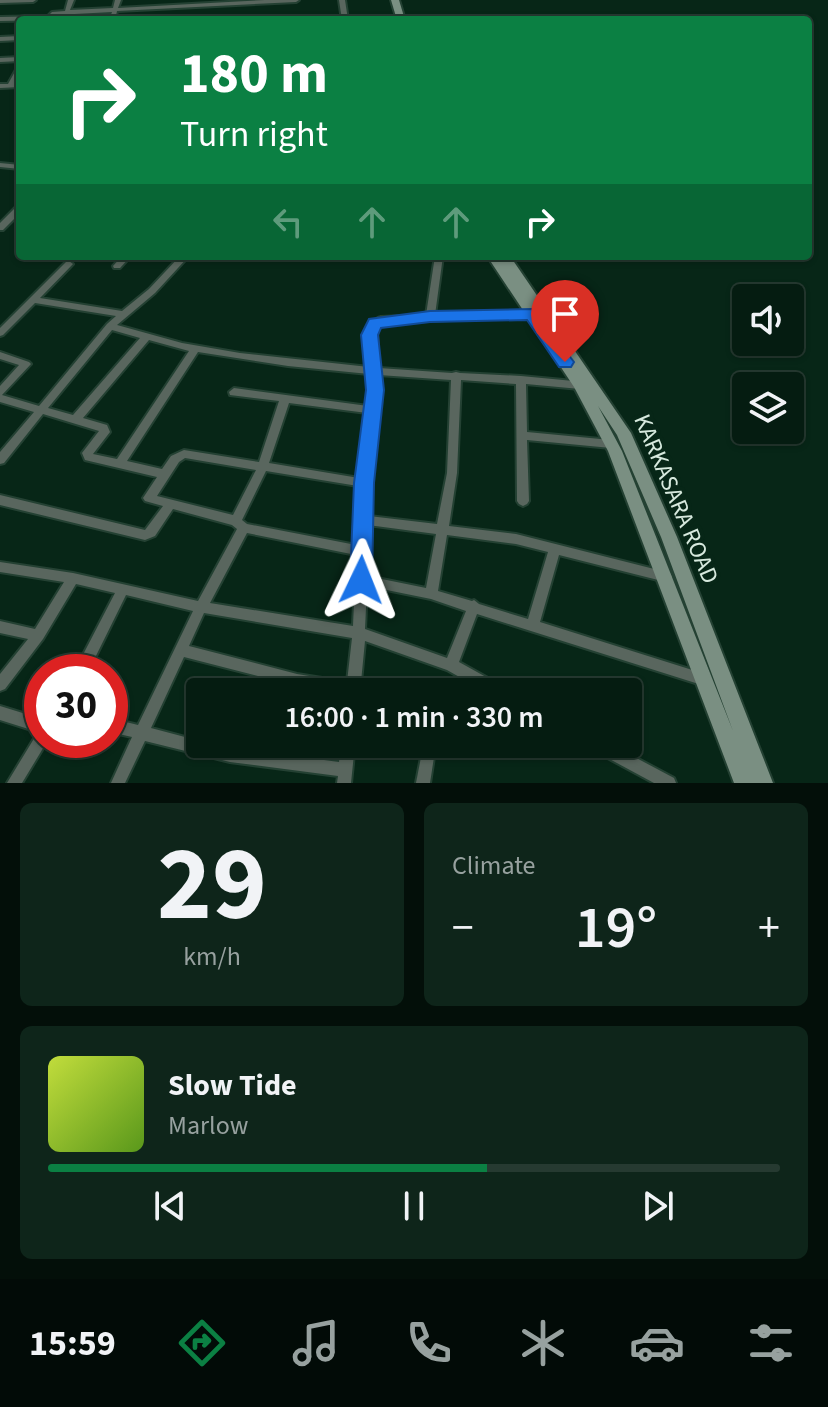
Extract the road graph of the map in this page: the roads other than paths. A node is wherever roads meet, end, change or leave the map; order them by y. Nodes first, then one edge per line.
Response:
1 (33, 0) edge
2 (71, 0) edge
3 (118, 0) edge
4 (265, 0) edge
5 (296, 0) edge
6 (0, 1) edge
7 (115, 9) junction
8 (67, 12) junction
9 (51, 16) edge
10 (113, 16) edge
11 (16, 85) edge
12 (0, 86) edge
13 (4, 165) edge
14 (0, 173) edge
15 (16, 212) edge
16 (0, 228) edge
17 (123, 260) edge
18 (181, 260) edge
19 (438, 260) edge
20 (496, 260) edge
21 (506, 260) edge
22 (69, 264) dead end
23 (117, 266) dead end
24 (33, 300) junction
25 (538, 313) junction
26 (122, 314) junction
27 (430, 317) junction
28 (110, 326) junction
29 (0, 333) edge
30 (553, 335) junction
31 (147, 336) junction
32 (195, 349) junction
33 (0, 355) edge
34 (374, 371) junction
35 (456, 375) junction
36 (521, 380) junction
37 (580, 385) junction
38 (234, 392) dead end
39 (0, 395) edge
40 (285, 399) junction
41 (41, 410) junction
42 (373, 410) junction
43 (76, 419) junction
44 (522, 436) junction
45 (611, 444) junction
46 (0, 460) edge
47 (120, 464) junction
48 (262, 468) junction
49 (165, 474) junction
50 (364, 483) junction
51 (0, 500) edge
52 (523, 501) dead end
53 (170, 505) junction
54 (364, 520) junction
55 (240, 524) junction
56 (443, 528) junction
57 (555, 550) junction
58 (362, 551) junction
59 (0, 567) edge
60 (666, 577) junction
61 (73, 578) junction
62 (361, 580) junction
63 (123, 589) junction
64 (431, 594) junction
65 (474, 606) junction
66 (201, 607) junction
67 (533, 624) junction
68 (0, 627) edge
69 (359, 633) junction
70 (38, 635) junction
71 (180, 650) junction
72 (90, 654) edge
73 (451, 665) junction
74 (269, 678) edge
75 (354, 678) edge
76 (474, 678) edge
77 (705, 680) junction
78 (0, 685) edge
79 (0, 713) edge
80 (24, 720) edge
81 (128, 729) edge
82 (140, 732) junction
83 (29, 758) edge
84 (271, 758) edge
85 (427, 758) edge
86 (622, 758) edge
87 (270, 761) junction
88 (345, 776) edge
89 (14, 783) edge
90 (118, 783) edge
91 (423, 783) edge
92 (669, 783) edge
93 (744, 783) edge
94 (763, 783) edge

1 - 6 street
2 - 8 street
3 - 7 street
4 - 5 street
4 - 7 street
7 - 8 street
7 - 10 street
8 - 9 street
11 - 12 street
13 - 14 street
15 - 16 street
17 - 23 street
18 - 26 street
19 - 27 street
20 - 25 main road, KARKASARA ROAD
21 - 25 main road, KARKASARA ROAD
22 - 24 street
24 - 26 street
24 - 29 street
25 - 27 street
25 - 30 main road, KARKASARA ROAD
26 - 28 street
27 - 34 street
28 - 31 street
28 - 41 street
30 - 37 main road, KARKASARA ROAD
30 - 94 main road, KARKASARA ROAD
31 - 32 street
31 - 43 street
32 - 34 street
32 - 47 street
33 - 39 street
34 - 35 street
34 - 42 street
35 - 36 street
35 - 56 street
36 - 37 street
36 - 44 street
37 - 45 main road, KARKASARA ROAD
38 - 40 street
39 - 41 street
40 - 42 street
40 - 48 street
41 - 43 street
41 - 46 street
42 - 50 street
43 - 47 street
44 - 45 street
44 - 52 street
45 - 60 main road, KARKASARA ROAD
47 - 49 street
48 - 49 street
48 - 50 street
48 - 55 street
49 - 53 street
50 - 54 street
51 - 53 street
53 - 55 street
54 - 56 street
54 - 58 street
55 - 58 street
55 - 66 street
56 - 57 street
56 - 64 street
57 - 60 street
57 - 67 street
58 - 62 street
59 - 61 street
60 - 77 main road, KARKASARA ROAD
61 - 63 street
61 - 70 street
62 - 64 street
62 - 69 street
63 - 66 street
63 - 72 street
64 - 65 street
65 - 67 street
65 - 73 street
66 - 69 street
66 - 71 street
67 - 77 street
68 - 70 street
69 - 73 street
69 - 75 street
70 - 78 street
71 - 74 street
71 - 82 street
73 - 76 street
77 - 93 main road, KARKASARA ROAD
79 - 80 street
81 - 82 street
82 - 87 street
82 - 90 street
83 - 89 street
84 - 87 street
85 - 91 street
86 - 92 street
87 - 88 street

